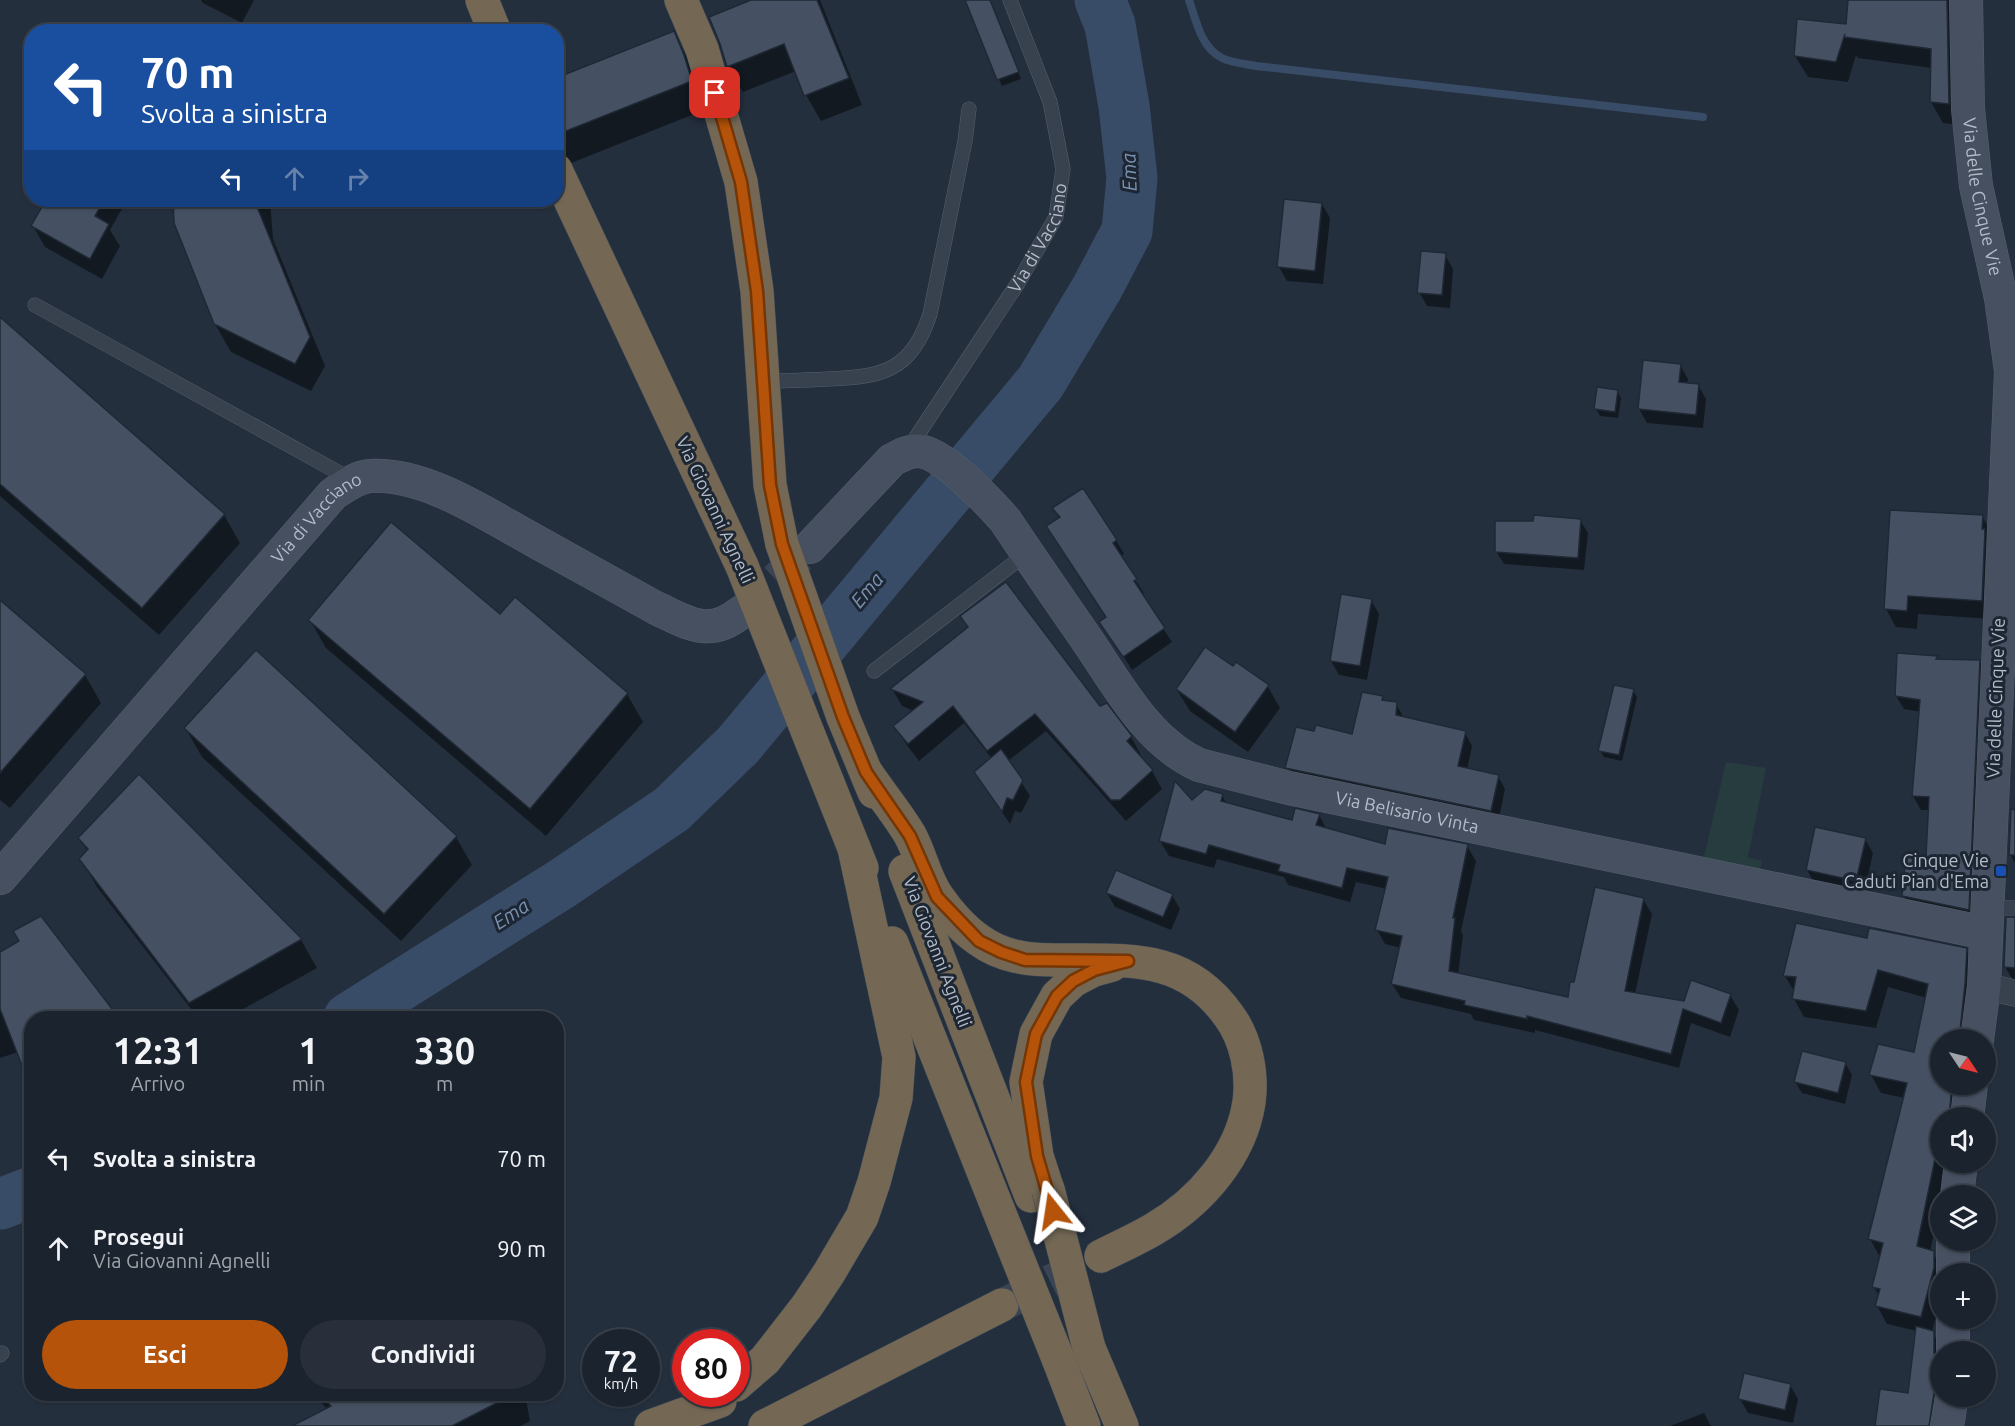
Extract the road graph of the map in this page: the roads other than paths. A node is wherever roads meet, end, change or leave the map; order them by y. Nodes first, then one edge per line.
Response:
1 (482, 0) edge
2 (681, 0) edge
3 (1010, 0) edge
4 (1966, 0) edge
5 (492, 24) edge
6 (969, 109) dead end
7 (564, 187) edge
8 (35, 305) dead end
9 (764, 381) junction
10 (906, 453) junction
11 (354, 481) junction
12 (796, 545) junction
13 (1027, 553) junction
14 (740, 613) tunnel mouth
15 (874, 671) dead end
16 (866, 772) junction
17 (854, 848) junction
18 (0, 878) edge
19 (1996, 916) edge
20 (1128, 961) junction
21 (1984, 986) junction
22 (2015, 993) edge
23 (1978, 1029) edge
24 (1039, 1192) junction
25 (1101, 1256) tunnel mouth
26 (1002, 1305) tunnel mouth
27 (750, 1373) edge
28 (695, 1407) edge
29 (710, 1407) edge
30 (1950, 1407) edge
31 (651, 1426) edge
32 (686, 1426) edge
33 (765, 1426) edge
34 (1084, 1426) edge
35 (1122, 1426) edge
36 (1947, 1426) edge

1 - 5 highway
2 - 9 highway, Via Giovanni Agnelli
3 - 10 lane, Via di Vacciano
4 - 19 street, Via delle Cinque Vie
6 - 9 lane
7 - 17 highway, Via Giovanni Agnelli, bridge
8 - 11 lane
9 - 12 highway, Via Giovanni Agnelli
10 - 12 street, Via di Vacciano
10 - 13 street, Via Belisario Vinta
11 - 14 street, Via di Vacciano
11 - 18 street, Via di Vacciano
12 - 16 highway, Via Giovanni Agnelli, bridge
13 - 15 lane
13 - 19 street, Via Belisario Vinta
16 - 20 highway
16 - 24 highway, Via Giovanni Agnelli
17 - 27 highway
17 - 34 highway, Via Giovanni Agnelli, bridge
19 - 21 street, Via delle Cinque Vie
20 - 24 highway
20 - 25 highway
21 - 22 street
21 - 23 street, Via delle Cinque Vie
24 - 35 highway, bridge
26 - 33 highway
28 - 31 highway
29 - 32 highway
30 - 36 street

